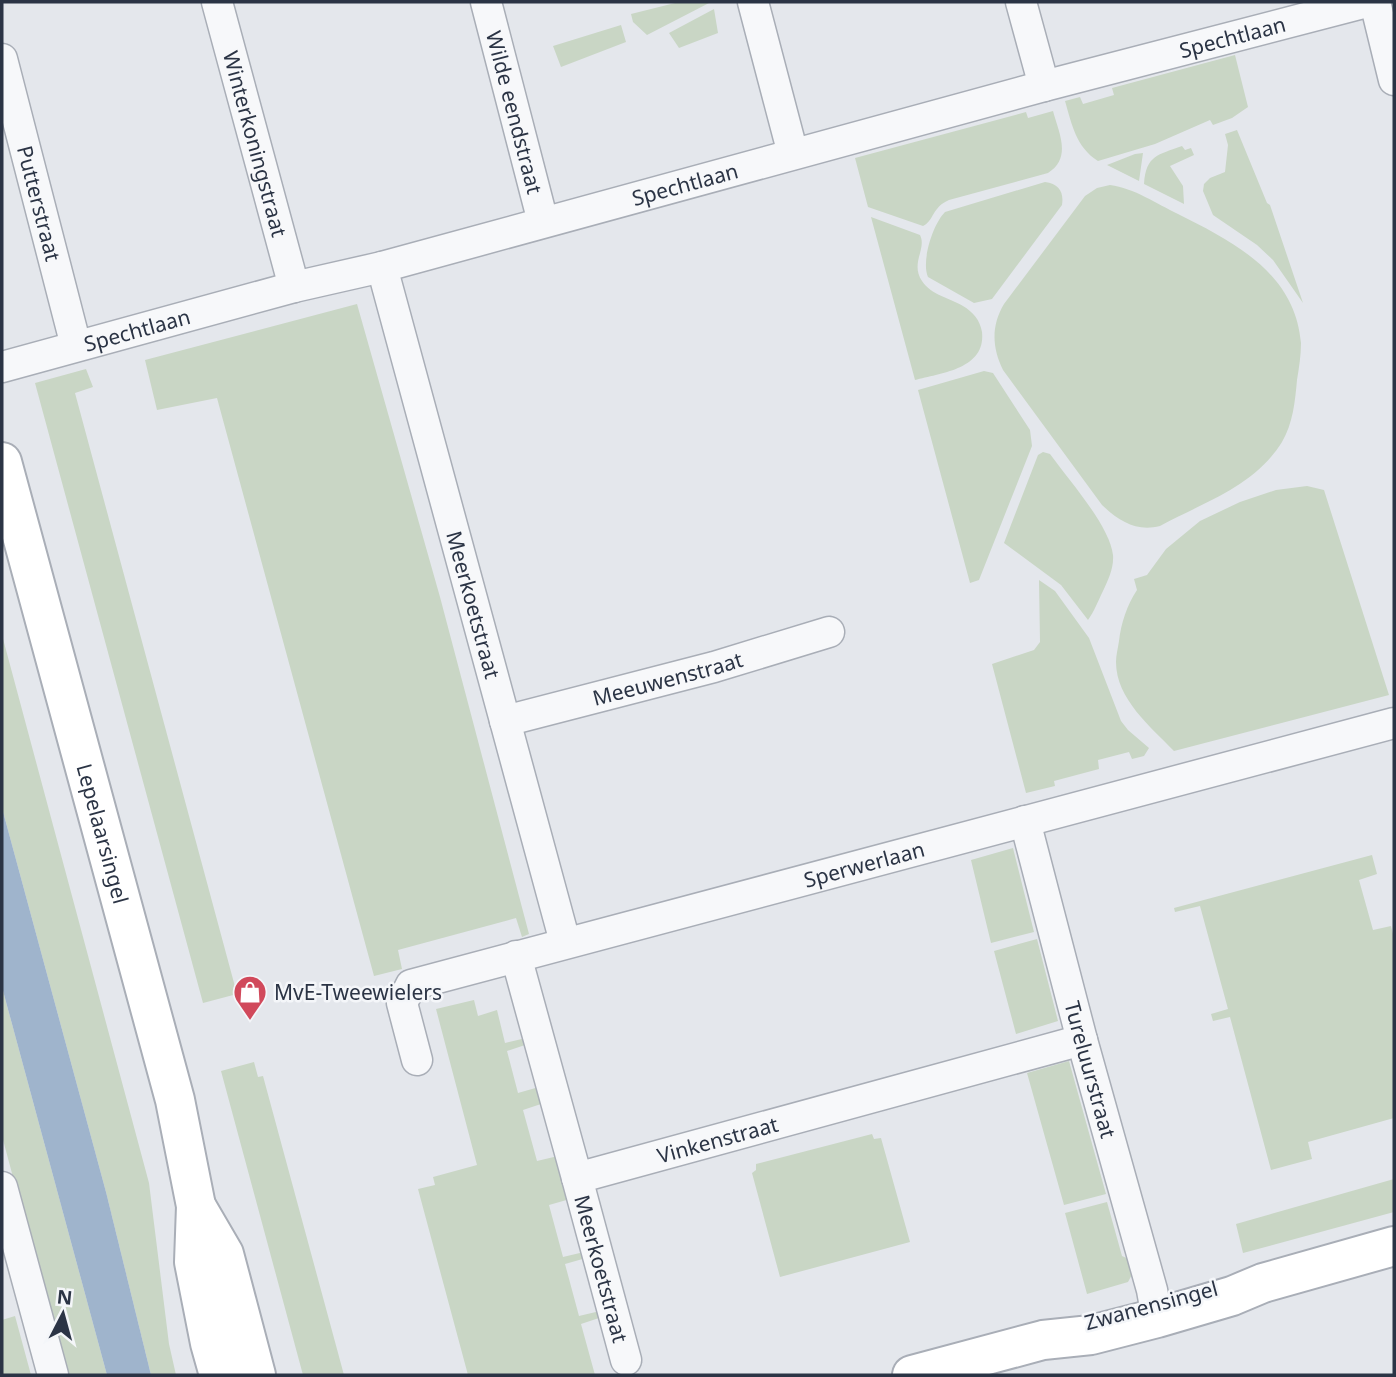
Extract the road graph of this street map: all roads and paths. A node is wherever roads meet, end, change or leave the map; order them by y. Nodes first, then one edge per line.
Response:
1 (217, 2) edge
2 (485, 2) edge
3 (753, 2) edge
4 (1021, 2) edge
5 (1367, 2) edge
6 (1375, 2) edge
7 (1281, 13) edge
8 (2, 59) edge
9 (1394, 80) edge
10 (1044, 86) junction
11 (793, 154) junction
12 (543, 222) junction
13 (382, 267) junction
14 (294, 287) junction
15 (76, 346) junction
16 (2, 367) edge
17 (2, 462) edge
18 (829, 632) dead end
19 (505, 721) junction
20 (1394, 723) edge
21 (1025, 821) junction
22 (565, 942) junction
23 (516, 956) junction
24 (1082, 1040) junction
25 (417, 1060) dead end
26 (577, 1178) junction
27 (2, 1187) edge
28 (197, 1206) junction
29 (1394, 1246) edge
30 (1155, 1309) junction
31 (626, 1360) dead end
32 (53, 1375) edge
33 (219, 1375) edge
34 (256, 1375) edge
35 (912, 1375) edge

1 - 14 street, Winterkoningstraat
2 - 12 street, Wilde eendstraat
3 - 11 street
4 - 10 street
5 - 7 street, Spechtlaan
6 - 9 street
7 - 10 street, Spechtlaan
8 - 15 street, Putterstraat
10 - 11 street, Spechtlaan
11 - 12 street, Spechtlaan
12 - 13 street, Spechtlaan
13 - 14 street, Spechtlaan
13 - 19 street, Meerkoetstraat
14 - 15 street, Spechtlaan
15 - 16 street, Spechtlaan
17 - 28 street, Lepelaarsingel
18 - 19 street, Meeuwenstraat
19 - 22 street, Meerkoetstraat
20 - 21 street, Sperwerlaan
21 - 22 street, Sperwerlaan
21 - 24 street, Tureluurstraat
22 - 23 street, Sperwerlaan
23 - 25 street, Sperwerlaan
23 - 26 street
24 - 26 street, Vinkenstraat
24 - 30 street, Tureluurstraat
26 - 31 street, Meerkoetstraat
27 - 32 street
28 - 33 street, Lepelaarsingel
28 - 34 street, Lepelaarsingel
29 - 30 street, Zwanensingel
30 - 35 street, Zwanensingel

